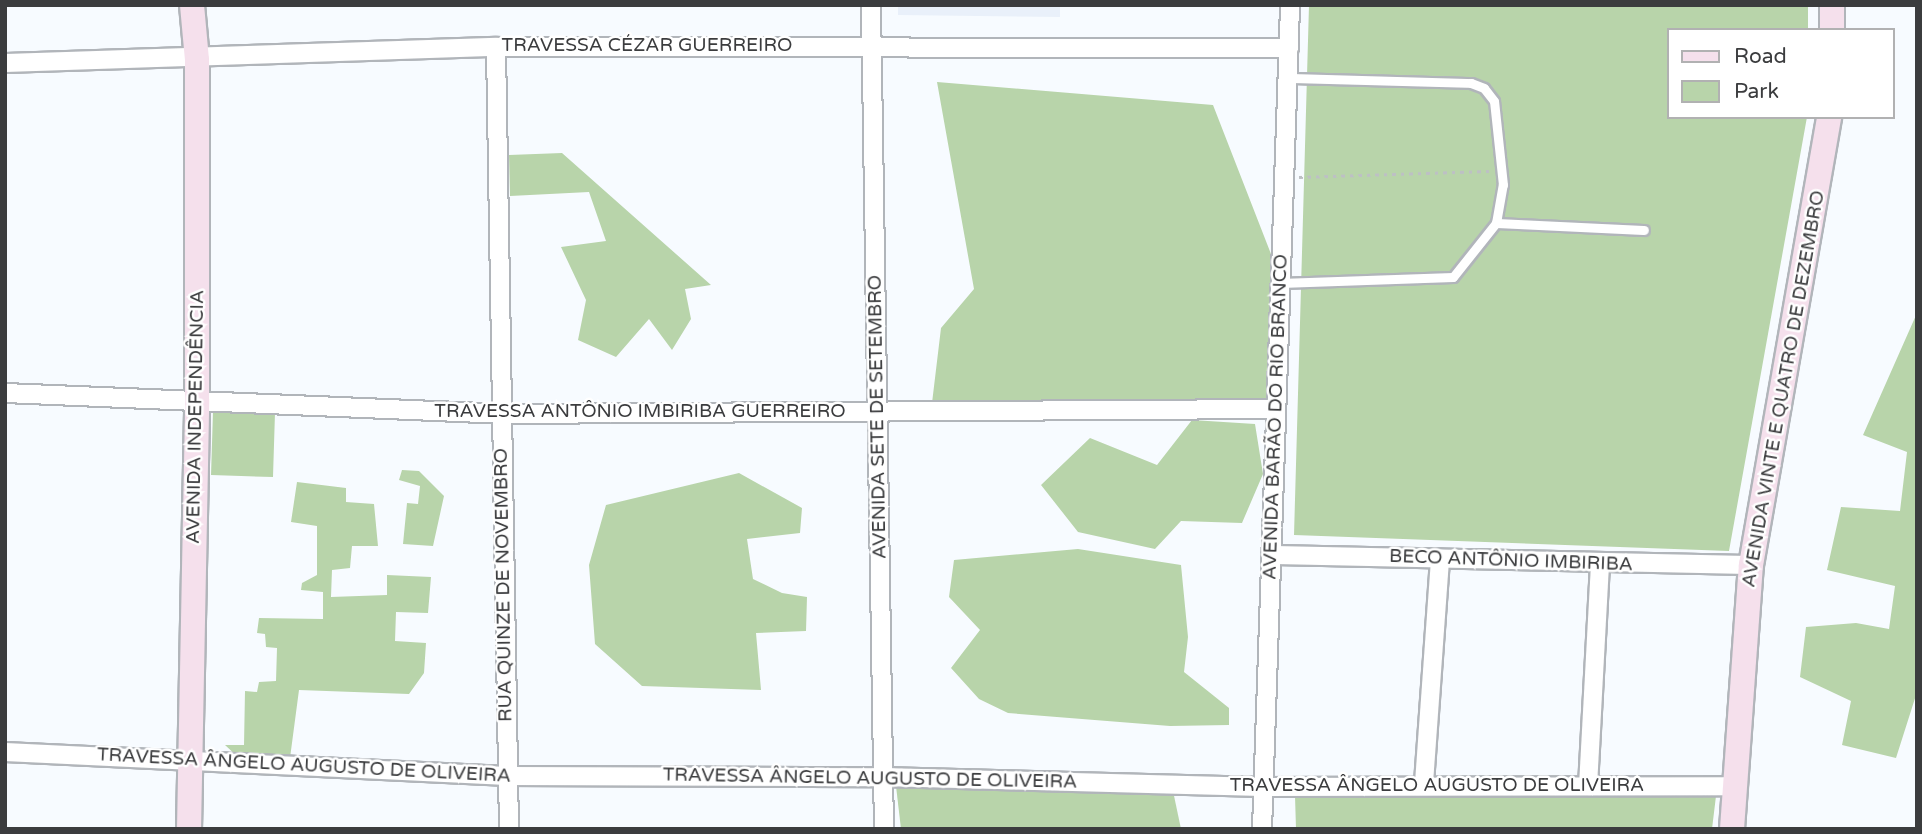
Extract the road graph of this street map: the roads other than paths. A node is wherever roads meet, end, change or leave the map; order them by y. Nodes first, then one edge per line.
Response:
1 (192, 5) edge
2 (871, 5) edge
3 (1290, 5) edge
4 (1832, 5) edge
5 (1832, 28) edge
6 (871, 46) junction
7 (496, 47) junction
8 (1289, 48) junction
9 (197, 60) junction
10 (5, 63) edge
11 (1287, 78) junction
12 (1829, 119) edge
13 (1496, 223) junction
14 (1644, 230) dead end
15 (1280, 283) junction
16 (5, 393) edge
17 (197, 401) junction
18 (1275, 410) junction
19 (879, 413) junction
20 (502, 414) junction
21 (1272, 555) junction
22 (1440, 559) junction
23 (1600, 564) junction
24 (1751, 565) junction
25 (5, 752) edge
26 (190, 760) junction
27 (507, 776) junction
28 (883, 777) junction
29 (1424, 783) junction
30 (1588, 786) junction
31 (1736, 786) junction
32 (1262, 787) junction
33 (189, 829) edge
34 (509, 829) edge
35 (884, 829) edge
36 (1262, 829) edge
37 (1732, 829) edge

1 - 9 street, AVENIDA INDEPENDÊNCIA
2 - 6 street, AVENIDA SETE DE SETEMBRO
3 - 8 street, AVENIDA BARÃO DO RIO BRANCO
4 - 5 street
6 - 7 street, TRAVESSA CÉZAR GUERREIRO
6 - 8 street, TRAVESSA CÉZAR GUERREIRO
6 - 19 street, AVENIDA SETE DE SETEMBRO
7 - 9 street, TRAVESSA CÉZAR GUERREIRO
7 - 20 street, RUA QUINZE DE NOVEMBRO
8 - 11 street, AVENIDA BARÃO DO RIO BRANCO
9 - 10 street, TRAVESSA CÉZAR GUERREIRO
9 - 17 street, AVENIDA INDEPENDÊNCIA
11 - 13 lane
11 - 15 street, AVENIDA BARÃO DO RIO BRANCO
12 - 24 street, AVENIDA VINTE E QUATRO DE DEZEMBRO
13 - 14 lane
13 - 15 lane
15 - 18 street, AVENIDA BARÃO DO RIO BRANCO
16 - 17 street, TRAVESSA ANTÔNIO IMBIRIBA GUERREIRO
17 - 20 street, TRAVESSA ANTÔNIO IMBIRIBA GUERREIRO
17 - 26 street, AVENIDA INDEPENDÊNCIA
18 - 19 street, TRAVESSA ANTÔNIO IMBIRIBA GUERREIRO
18 - 21 street, AVENIDA BARÃO DO RIO BRANCO
19 - 20 street, TRAVESSA ANTÔNIO IMBIRIBA GUERREIRO
19 - 28 street, AVENIDA SETE DE SETEMBRO
20 - 27 street, RUA QUINZE DE NOVEMBRO
21 - 22 street, BECO ANTÔNIO IMBIRIBA
21 - 32 street, AVENIDA BARÃO DO RIO BRANCO
22 - 23 street, BECO ANTÔNIO IMBIRIBA
22 - 29 street
23 - 24 street, BECO ANTÔNIO IMBIRIBA
23 - 30 street
24 - 31 street, AVENIDA VINTE E QUATRO DE DEZEMBRO
25 - 26 street, TRAVESSA ÂNGELO AUGUSTO DE OLIVEIRA
26 - 27 street, TRAVESSA ÂNGELO AUGUSTO DE OLIVEIRA
26 - 33 street, AVENIDA INDEPENDÊNCIA
27 - 28 street, TRAVESSA ÂNGELO AUGUSTO DE OLIVEIRA
27 - 34 street, RUA QUINZE DE NOVEMBRO
28 - 32 street, TRAVESSA ÂNGELO AUGUSTO DE OLIVEIRA
28 - 35 street, AVENIDA SETE DE SETEMBRO
29 - 30 street, TRAVESSA ÂNGELO AUGUSTO DE OLIVEIRA
29 - 32 street, TRAVESSA ÂNGELO AUGUSTO DE OLIVEIRA
30 - 31 street, TRAVESSA ÂNGELO AUGUSTO DE OLIVEIRA
31 - 37 street, AVENIDA VINTE E QUATRO DE DEZEMBRO
32 - 36 street, AVENIDA BARÃO DO RIO BRANCO

